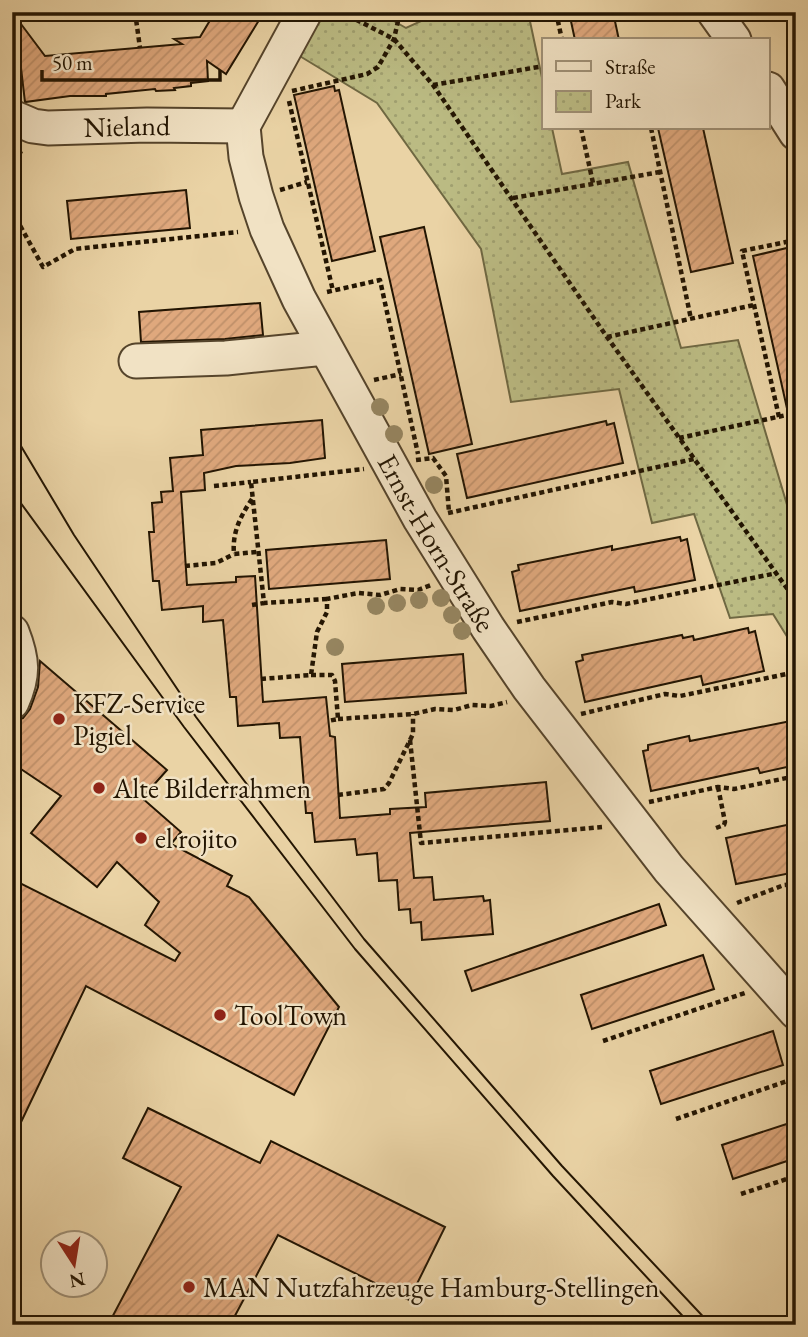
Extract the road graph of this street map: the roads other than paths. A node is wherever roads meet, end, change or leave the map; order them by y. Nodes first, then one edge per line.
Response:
1 (304, 12) edge
2 (714, 12) edge
3 (733, 38) edge
4 (770, 92) edge
5 (12, 117) edge
6 (243, 126) junction
7 (796, 133) edge
8 (325, 348) junction
9 (136, 361) dead end
10 (12, 632) edge
11 (12, 702) edge
12 (796, 1012) edge

1 - 6 street
2 - 3 street
4 - 7 street
5 - 6 street, Nieland
6 - 8 street, Ernst-Horn-Straße
8 - 9 street
8 - 12 street, Ernst-Horn-Straße
10 - 11 street

